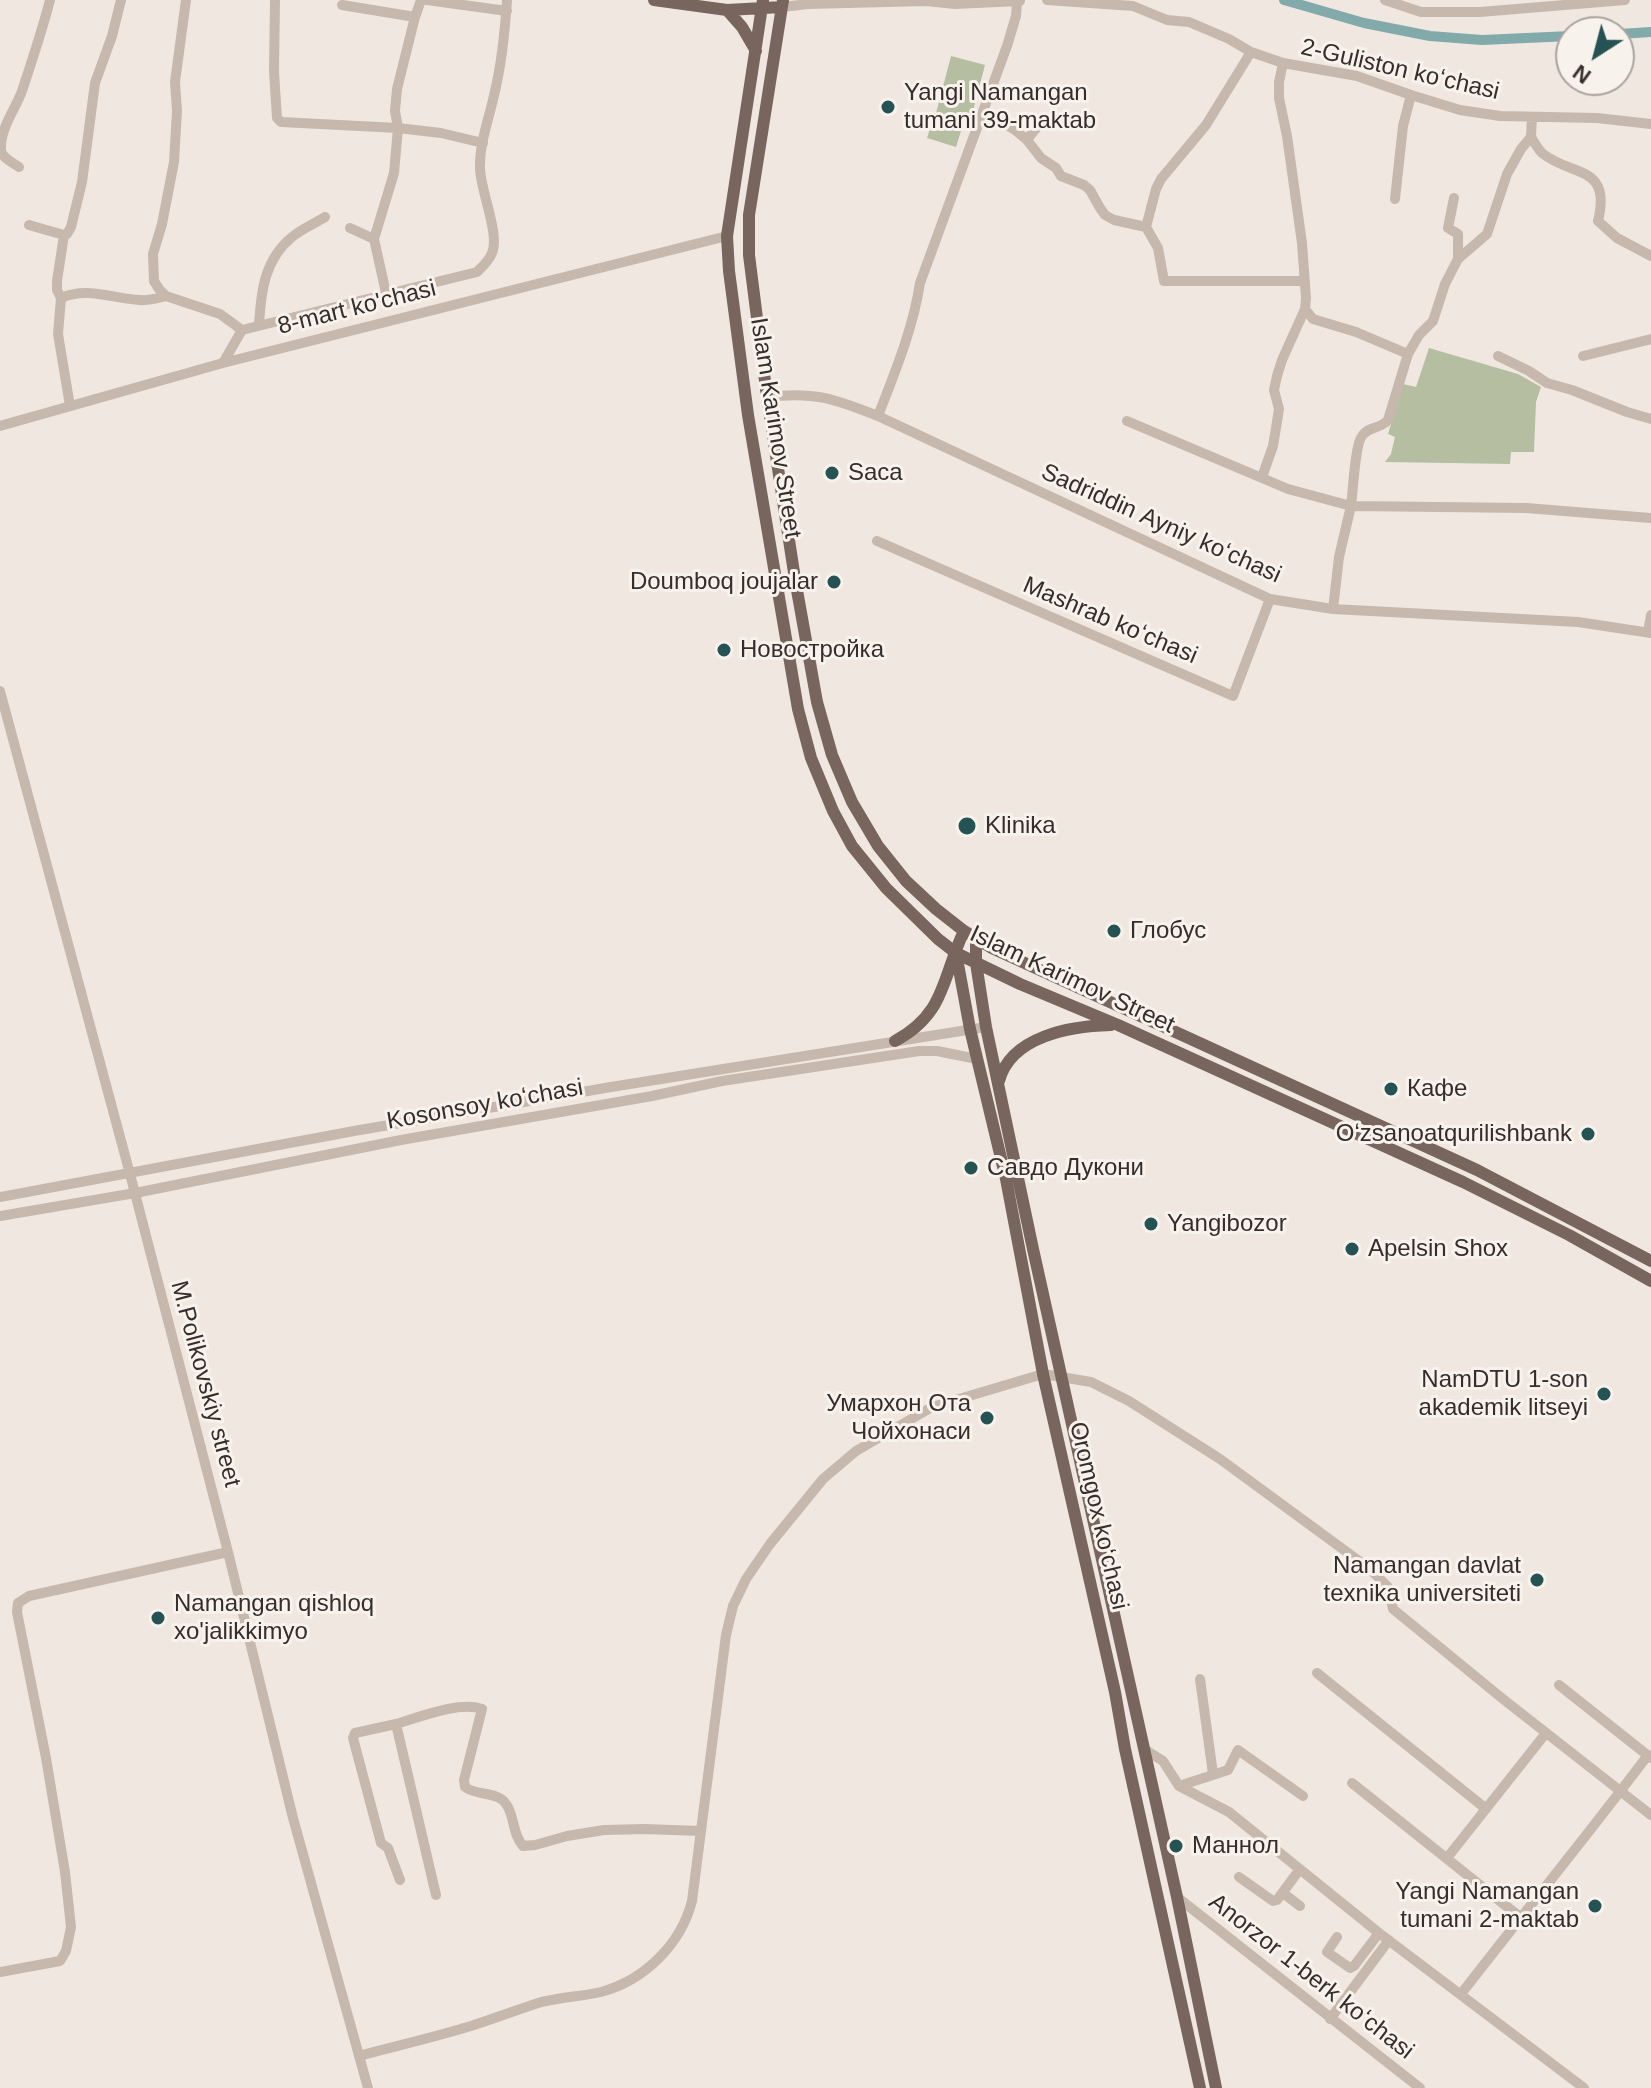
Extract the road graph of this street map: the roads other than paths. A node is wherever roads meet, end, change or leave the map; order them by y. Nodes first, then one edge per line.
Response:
1 (50, 0) edge
2 (121, 0) edge
3 (186, 0) edge
4 (275, 0) edge
5 (424, 0) edge
6 (654, 0) edge
7 (745, 0) edge
8 (1047, 0) edge
9 (1385, 0) edge
10 (1625, 0) edge
11 (1019, 1) edge
12 (980, 2) edge
13 (783, 3) edge
14 (763, 4) edge
15 (342, 5) dead end
16 (507, 6) edge
17 (727, 10) junction
18 (415, 17) junction
19 (756, 51) junction
20 (1251, 52) junction
21 (1283, 63) junction
22 (1411, 95) junction
23 (984, 111) junction
24 (1532, 117) junction
25 (1075, 122) dead end
26 (1651, 124) edge
27 (398, 128) junction
28 (1531, 137) junction
29 (1027, 140) junction
30 (483, 143) junction
31 (19, 167) dead end
32 (1454, 198) dead end
33 (1395, 199) dead end
34 (325, 217) dead end
35 (29, 225) dead end
36 (1146, 227) junction
37 (350, 228) dead end
38 (64, 235) junction
39 (727, 236) junction
40 (374, 239) junction
41 (1651, 256) edge
42 (1458, 259) junction
43 (1305, 281) junction
44 (386, 293) junction
45 (166, 296) junction
46 (61, 298) junction
47 (1305, 309) junction
48 (259, 325) junction
49 (242, 330) junction
50 (1651, 339) edge
51 (1408, 354) junction
52 (1498, 356) dead end
53 (1583, 356) dead end
54 (223, 363) junction
55 (767, 397) junction
56 (70, 406) junction
57 (878, 416) junction
58 (1651, 419) edge
59 (1127, 421) dead end
60 (0, 426) edge
61 (1262, 477) junction
62 (1351, 506) junction
63 (1651, 518) edge
64 (877, 541) dead end
65 (1270, 599) junction
66 (1333, 609) junction
67 (1651, 615) edge
68 (1650, 632) edge
69 (0, 691) edge
70 (970, 935) junction
71 (956, 953) junction
72 (976, 963) junction
73 (1118, 1025) junction
74 (986, 1027) junction
75 (970, 1029) junction
76 (895, 1041) junction
77 (977, 1059) junction
78 (999, 1084) junction
79 (130, 1174) junction
80 (135, 1193) junction
81 (0, 1197) edge
82 (0, 1216) edge
83 (1651, 1261) edge
84 (1651, 1281) edge
85 (1043, 1374) junction
86 (1062, 1376) junction
87 (228, 1552) junction
88 (1317, 1673) dead end
89 (1200, 1679) dead end
90 (1559, 1685) dead end
91 (396, 1724) junction
92 (1546, 1733) junction
93 (1144, 1749) junction
94 (1650, 1756) edge
95 (1213, 1774) junction
96 (1352, 1783) dead end
97 (1179, 1786) junction
98 (1620, 1792) junction
99 (1303, 1796) dead end
100 (1485, 1808) junction
101 (1651, 1815) edge
102 (700, 1831) junction
103 (1447, 1858) junction
104 (1170, 1866) junction
105 (1300, 1869) junction
106 (1152, 1870) junction
107 (1239, 1877) dead end
108 (400, 1880) dead end
109 (1283, 1893) junction
110 (436, 1895) dead end
111 (1177, 1897) junction
112 (1300, 1906) dead end
113 (1520, 1917) junction
114 (1379, 1933) junction
115 (1337, 1937) dead end
116 (1389, 1940) junction
117 (0, 1972) edge
118 (1461, 1994) junction
119 (1330, 2019) junction
120 (359, 2056) junction
121 (368, 2088) edge
122 (1200, 2088) edge
123 (1216, 2088) edge
124 (1420, 2088) edge
125 (1584, 2088) edge

1 - 31 street
2 - 38 street
3 - 45 street
4 - 27 street
5 - 16 street
5 - 18 street
6 - 17 main road
7 - 17 main road
8 - 20 street, 2-Guliston koʻchasi
9 - 10 street
11 - 12 street
11 - 23 street
12 - 13 street
13 - 14 main road
13 - 55 main road, Islam Karimov Street
14 - 17 main road
14 - 19 main road, Islam Karimov Street
15 - 18 street
16 - 30 street
17 - 19 main road
18 - 27 street
19 - 39 main road, Islam Karimov Street
20 - 21 street, 2-Guliston koʻchasi
20 - 36 street
21 - 22 street, 2-Guliston koʻchasi
21 - 43 street
22 - 24 street, 2-Guliston koʻchasi
22 - 33 street
23 - 29 street
23 - 57 street
24 - 26 street, 2-Guliston koʻchasi
24 - 28 street
25 - 29 street
27 - 30 street
27 - 40 street
28 - 41 street
28 - 42 street
29 - 36 street
30 - 44 street
32 - 42 street
34 - 48 street
35 - 38 street
36 - 43 street
37 - 40 street
38 - 46 street
39 - 54 street, 8-mart ko'chasi
39 - 71 main road, Islam Karimov Street
40 - 44 street
42 - 51 street
43 - 47 street
44 - 48 street
45 - 46 street
45 - 49 street
46 - 56 street
47 - 51 street
47 - 61 street
48 - 49 street
49 - 54 street
50 - 53 street
51 - 62 street
52 - 58 street
54 - 56 street, 8-mart ko'chasi
55 - 57 street, Sadriddin Ayniy koʻchasi
55 - 70 main road, Islam Karimov Street
56 - 60 street, 8-mart ko'chasi
57 - 65 street, Sadriddin Ayniy koʻchasi
59 - 61 street
61 - 62 street
62 - 63 street
62 - 66 street
64 - 65 street, Mashrab koʻchasi
65 - 66 street, Sadriddin Ayniy koʻchasi
66 - 68 street, Sadriddin Ayniy koʻchasi
67 - 68 street
69 - 79 street, M.Polikovskiy street
70 - 71 main road
70 - 72 main road, Oromgox ko‘chasi
70 - 83 main road, Islam Karimov Street
71 - 72 main road, Islam Karimov Street
71 - 75 main road, Oromgox ko‘chasi
71 - 76 main road
72 - 73 main road, Islam Karimov Street
72 - 74 main road, Oromgox ko‘chasi
73 - 78 main road
73 - 84 main road, Islam Karimov Street
74 - 75 street, Kosonsoy koʻchasi
74 - 78 main road, Oromgox ko‘chasi
75 - 76 street, Kosonsoy koʻchasi
75 - 77 main road, Oromgox ko‘chasi
76 - 79 street, Kosonsoy koʻchasi
77 - 80 street, Kosonsoy koʻchasi
77 - 85 main road, Oromgox ko‘chasi
78 - 86 main road, Oromgox ko‘chasi
79 - 80 street, M.Polikovskiy street
79 - 81 street, Kosonsoy koʻchasi
80 - 82 street, Kosonsoy koʻchasi
80 - 87 street, M.Polikovskiy street
85 - 86 street
85 - 102 street
85 - 106 main road, Oromgox ko‘chasi
86 - 92 street
86 - 93 main road, Oromgox ko‘chasi
87 - 117 street
87 - 120 street, M.Polikovskiy street
88 - 100 street
89 - 95 street
90 - 94 street
91 - 102 street
91 - 108 street
91 - 110 street
92 - 98 street
92 - 100 street
93 - 97 street
93 - 104 main road, Oromgox ko‘chasi
94 - 98 street
95 - 97 street
95 - 99 street
96 - 103 street
97 - 105 street
98 - 101 street
98 - 113 street
100 - 103 street
102 - 120 street
103 - 113 street
104 - 106 street
104 - 111 main road, Oromgox ko‘chasi
105 - 109 street
105 - 114 street
106 - 122 main road, Oromgox ko‘chasi
107 - 109 street
109 - 112 street
111 - 119 street, Anorzor 1-berk koʻchasi
111 - 123 main road, Oromgox ko‘chasi
113 - 118 street
114 - 115 street
114 - 116 street
116 - 118 street
116 - 119 street
118 - 125 street
119 - 124 street, Anorzor 1-berk koʻchasi
120 - 121 street, M.Polikovskiy street

